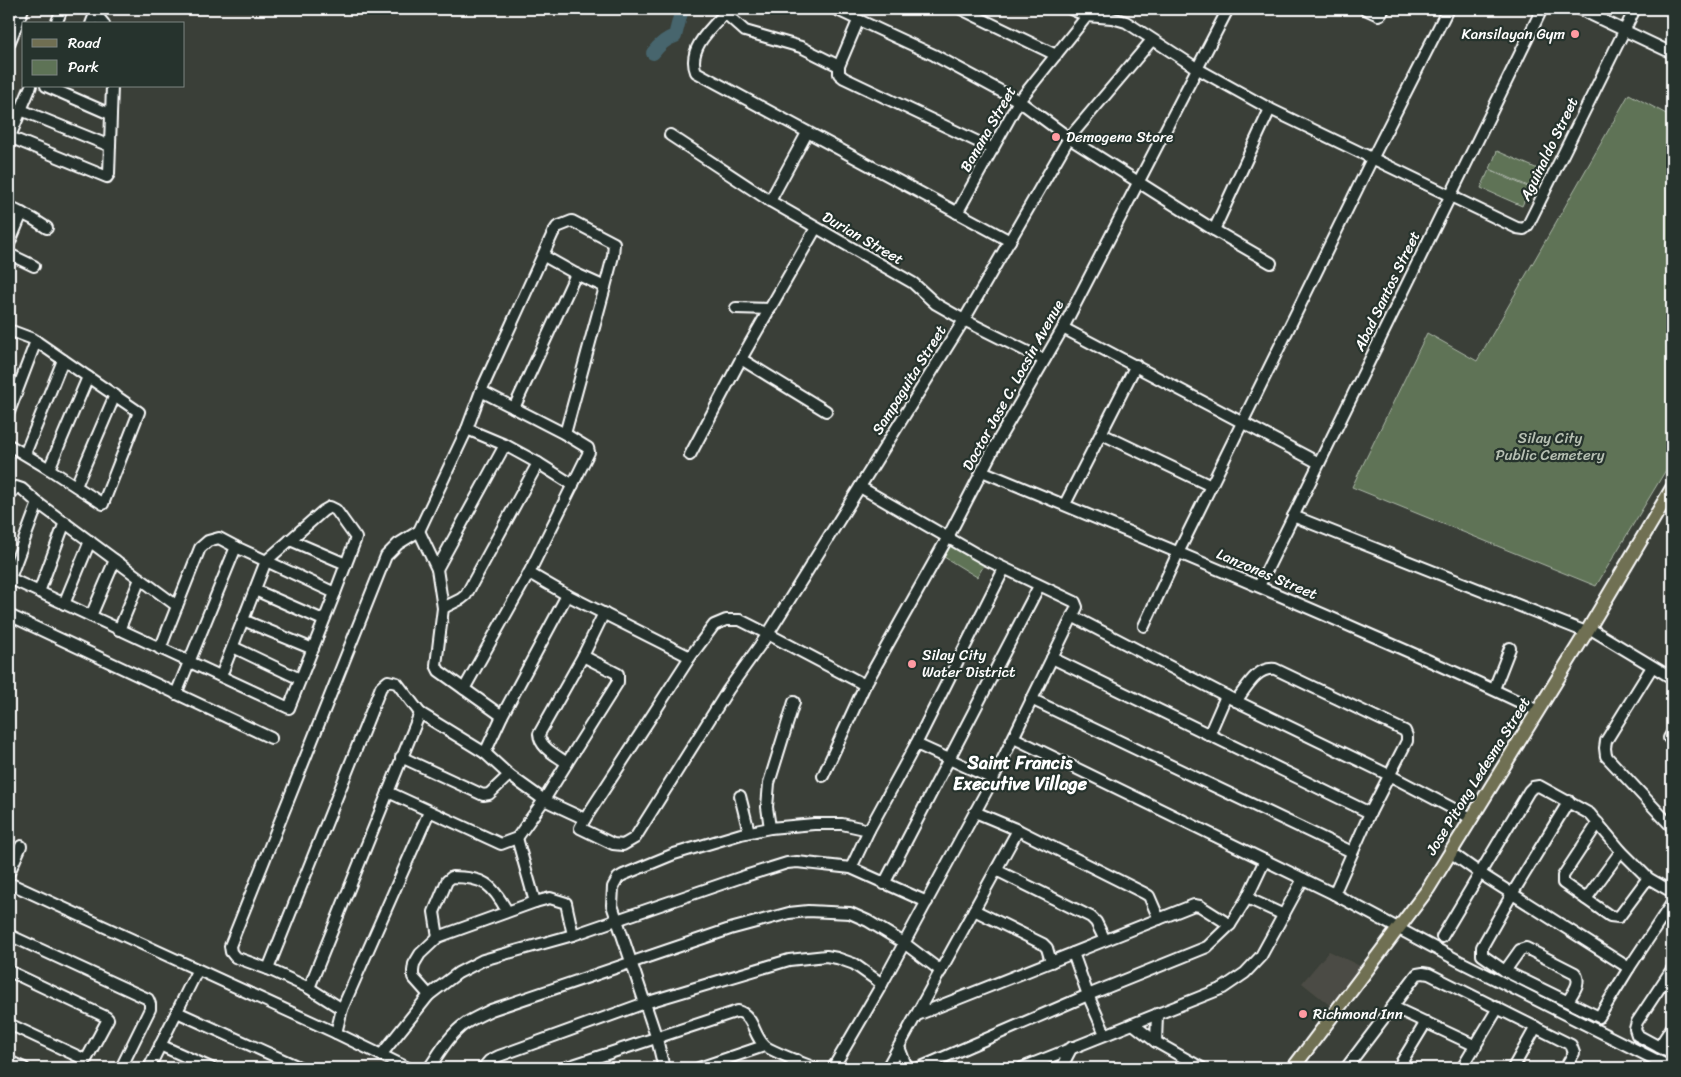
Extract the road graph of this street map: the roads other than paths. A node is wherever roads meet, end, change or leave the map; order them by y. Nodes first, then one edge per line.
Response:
1 (10, 9) edge
2 (22, 9) edge
3 (62, 9) edge
4 (835, 9) edge
5 (961, 9) edge
6 (1071, 9) edge
7 (1228, 9) edge
8 (1365, 9) edge
9 (1384, 9) edge
10 (1448, 9) edge
11 (1542, 9) edge
12 (1579, 9) edge
13 (1635, 9) edge
14 (96, 11) edge
15 (727, 11) edge
16 (9, 13) edge
17 (1087, 16) junction
18 (858, 21) junction
19 (57, 22) edge
20 (103, 22) edge
21 (1624, 30) junction
22 (1152, 40) junction
23 (9, 44) edge
24 (1672, 53) edge
25 (1056, 55) junction
26 (839, 66) junction
27 (1198, 69) junction
28 (29, 88) edge
29 (51, 88) edge
30 (112, 88) edge
31 (1019, 101) junction
32 (1270, 109) junction
33 (21, 110) junction
34 (110, 114) junction
35 (807, 133) junction
36 (670, 135) dead end
37 (1069, 138) junction
38 (110, 146) junction
39 (993, 149) junction
40 (1372, 159) junction
41 (1138, 181) junction
42 (1450, 196) junction
43 (770, 201) junction
44 (9, 207) edge
45 (957, 213) junction
46 (22, 214) junction
47 (47, 228) dead end
48 (816, 228) junction
49 (1214, 230) junction
50 (1010, 241) junction
51 (9, 244) edge
52 (9, 254) edge
53 (544, 256) junction
54 (1271, 263) dead end
55 (34, 266) dead end
56 (576, 274) junction
57 (605, 287) junction
58 (736, 308) dead end
59 (770, 309) junction
60 (964, 320) junction
61 (1063, 328) junction
62 (9, 330) edge
63 (36, 341) junction
64 (741, 359) junction
65 (63, 360) junction
66 (1044, 360) junction
67 (1136, 365) junction
68 (88, 376) junction
69 (481, 392) junction
70 (115, 396) junction
71 (514, 408) junction
72 (826, 411) dead end
73 (9, 412) edge
74 (1243, 422) junction
75 (467, 429) junction
76 (564, 434) junction
77 (1102, 434) junction
78 (9, 445) edge
79 (504, 445) junction
80 (25, 454) junction
81 (690, 455) dead end
82 (1320, 462) junction
83 (538, 463) junction
84 (49, 469) junction
85 (982, 471) junction
86 (573, 485) junction
87 (76, 486) junction
88 (1211, 486) junction
89 (860, 487) junction
90 (1672, 488) edge
91 (9, 496) edge
92 (38, 503) junction
93 (1065, 504) junction
94 (1293, 516) junction
95 (66, 522) junction
96 (419, 531) junction
97 (948, 537) junction
98 (290, 540) junction
99 (90, 541) junction
100 (236, 548) junction
101 (1178, 553) junction
102 (116, 560) junction
103 (266, 561) junction
104 (346, 564) junction
105 (1004, 568) junction
106 (437, 569) junction
107 (529, 573) junction
108 (9, 578) edge
109 (140, 579) junction
110 (1039, 586) junction
111 (1259, 586) junction
112 (255, 590) junction
113 (39, 592) junction
114 (335, 593) junction
115 (567, 595) junction
116 (64, 604) junction
117 (177, 606) junction
118 (443, 608) junction
119 (604, 613) junction
120 (9, 615) edge
121 (91, 616) junction
122 (1072, 616) junction
123 (243, 620) junction
124 (323, 620) junction
125 (1144, 626) dead end
126 (119, 630) junction
127 (1587, 630) junction
128 (768, 634) junction
129 (232, 647) junction
130 (313, 648) junction
131 (1510, 648) dead end
132 (160, 649) junction
133 (582, 656) junction
134 (690, 657) junction
135 (1052, 658) junction
136 (189, 662) junction
137 (1652, 667) junction
138 (221, 676) junction
139 (1672, 678) edge
140 (300, 679) junction
141 (865, 685) junction
142 (464, 689) junction
143 (1494, 689) junction
144 (176, 694) junction
145 (1226, 696) junction
146 (1031, 699) junction
147 (1236, 701) junction
148 (794, 702) dead end
149 (1538, 710) junction
150 (420, 713) junction
151 (502, 716) junction
152 (1209, 735) junction
153 (271, 738) dead end
154 (1014, 738) junction
155 (916, 744) junction
156 (485, 753) junction
157 (401, 757) junction
158 (950, 759) junction
159 (567, 763) junction
160 (1389, 775) junction
161 (509, 776) junction
162 (824, 776) dead end
163 (993, 779) junction
164 (388, 792) junction
165 (740, 796) dead end
166 (544, 800) junction
167 (1569, 802) junction
168 (429, 812) junction
169 (975, 812) junction
170 (1370, 813) junction
171 (1472, 818) junction
172 (585, 819) junction
173 (1598, 823) junction
174 (1672, 827) edge
175 (770, 828) junction
176 (869, 830) junction
177 (1018, 830) junction
178 (749, 832) junction
179 (517, 838) junction
180 (21, 846) dead end
181 (1621, 851) junction
182 (1352, 852) junction
183 (1450, 852) junction
184 (1264, 860) junction
185 (851, 868) junction
186 (996, 870) junction
187 (9, 873) edge
188 (1481, 874) junction
189 (1648, 878) junction
190 (1303, 879) junction
191 (9, 883) edge
192 (884, 884) junction
193 (1672, 892) edge
194 (1334, 894) junction
195 (1512, 894) junction
196 (1247, 898) junction
197 (1586, 899) junction
198 (535, 902) junction
199 (927, 902) junction
200 (1672, 903) edge
201 (974, 910) junction
202 (507, 911) junction
203 (1284, 915) junction
204 (618, 920) junction
205 (1159, 920) junction
206 (1230, 925) junction
207 (1399, 929) junction
208 (9, 935) edge
209 (573, 935) junction
210 (438, 937) junction
211 (1442, 938) dead end
212 (1105, 940) junction
213 (904, 944) junction
214 (1073, 953) junction
215 (1051, 962) junction
216 (632, 963) junction
217 (1629, 968) junction
218 (268, 969) junction
219 (1672, 969) edge
220 (9, 971) edge
221 (197, 971) junction
222 (941, 971) junction
223 (1506, 971) junction
224 (882, 984) junction
225 (932, 986) junction
226 (309, 988) junction
227 (1088, 994) junction
228 (429, 995) junction
229 (1568, 1001) junction
230 (645, 1003) junction
231 (944, 1004) junction
232 (1393, 1007) junction
233 (1498, 1008) junction
234 (342, 1009) junction
235 (177, 1012) junction
236 (1157, 1014) junction
237 (917, 1015) junction
238 (1599, 1017) junction
239 (1426, 1022) junction
240 (9, 1024) edge
241 (1133, 1024) junction
242 (1536, 1027) junction
243 (1672, 1027) edge
244 (1593, 1028) junction
245 (336, 1033) junction
246 (1105, 1034) junction
247 (657, 1039) junction
248 (1156, 1042) junction
249 (160, 1045) junction
250 (764, 1046) junction
251 (1476, 1046) junction
252 (899, 1047) junction
253 (1659, 1047) junction
254 (1072, 1048) junction
255 (1672, 1054) edge
256 (381, 1056) junction
257 (9, 1061) edge
258 (85, 1064) edge
259 (793, 1064) edge
260 (24, 1068) edge
261 (121, 1068) edge
262 (149, 1068) edge
263 (211, 1068) edge
264 (301, 1068) edge
265 (408, 1068) edge
266 (429, 1068) edge
267 (483, 1068) edge
268 (564, 1068) edge
269 (664, 1068) edge
270 (699, 1068) edge
271 (815, 1068) edge
272 (833, 1068) edge
273 (887, 1068) edge
274 (907, 1068) edge
275 (919, 1068) edge
276 (1022, 1068) edge
277 (1061, 1068) edge
278 (1202, 1068) edge
279 (1293, 1068) edge
280 (1346, 1068) edge
281 (1398, 1068) edge
282 (1462, 1068) edge
283 (1513, 1068) edge
284 (1565, 1068) edge
285 (1672, 1068) edge

1 - 16 street
2 - 23 street
3 - 19 street
4 - 18 street
5 - 25 street
6 - 17 street
7 - 27 street, Doctor Jose C. Locsin Avenue
8 - 9 street
10 - 40 street
11 - 42 street, Abad Santos Street
12 - 21 street
13 - 21 street, Aguinaldo Street
14 - 20 street
15 - 26 street
15 - 35 street
17 - 22 street
17 - 25 street, Banana Street
18 - 26 street
18 - 31 street
21 - 24 street
21 - 42 street, Aguinaldo Street
22 - 27 street
22 - 37 street, Sampaguita Street
25 - 31 street, Banana Street
26 - 39 street
27 - 32 street
27 - 41 street, Doctor Jose C. Locsin Avenue
28 - 33 street
29 - 34 street
30 - 34 street
31 - 37 street
31 - 39 street, Banana Street
32 - 40 street
32 - 49 street
33 - 38 street
33 - 38 street
34 - 38 street
35 - 43 street
35 - 45 street
36 - 43 street, Durian Street
37 - 41 street
37 - 50 street, Sampaguita Street
39 - 45 street, Banana Street
40 - 42 street
40 - 74 street
41 - 49 street
41 - 61 street, Doctor Jose C. Locsin Avenue
42 - 82 street, Abad Santos Street
43 - 48 street, Durian Street
44 - 46 street
45 - 50 street
46 - 47 street
46 - 51 street
48 - 59 street
48 - 60 street, Durian Street
49 - 54 street
50 - 60 street, Sampaguita Street
52 - 55 street
53 - 56 street
53 - 57 street
53 - 69 street
56 - 57 street
56 - 71 street
57 - 76 street
58 - 59 street
59 - 64 street
60 - 66 street, Durian Street
60 - 89 street, Sampaguita Street
61 - 66 street, Doctor Jose C. Locsin Avenue
61 - 67 street
62 - 63 street
63 - 65 street
63 - 73 street
64 - 72 street
64 - 81 street
65 - 68 street
65 - 80 street
66 - 85 street, Doctor Jose C. Locsin Avenue
67 - 74 street
67 - 77 street
68 - 70 street
68 - 84 street
69 - 71 street
69 - 75 street
70 - 87 street
70 - 87 street
71 - 76 street
74 - 82 street
74 - 88 street
75 - 79 street
75 - 96 street
76 - 86 street
77 - 88 street
77 - 93 street
78 - 80 street
79 - 83 street
79 - 106 street
80 - 84 street
82 - 94 street, Abad Santos Street
83 - 86 street
83 - 118 street
84 - 87 street
85 - 93 street, Lanzones Street
85 - 97 street, Doctor Jose C. Locsin Avenue
86 - 107 street
88 - 101 street
89 - 97 street
89 - 128 street, Sampaguita Street
90 - 127 main road, Jose Pitong Ledesma Street
91 - 92 street
92 - 95 street
92 - 108 street
93 - 101 street, Lanzones Street
94 - 111 street, Abad Santos Street
94 - 127 street
95 - 99 street
95 - 113 street
96 - 106 street
96 - 218 street
97 - 105 street
97 - 141 street, Doctor Jose C. Locsin Avenue
98 - 103 street
98 - 104 street
98 - 104 street
99 - 102 street
99 - 116 street
100 - 103 street
100 - 117 street
100 - 136 street
101 - 111 street, Lanzones Street
101 - 125 street
102 - 109 street
102 - 121 street
103 - 112 street
103 - 114 street
104 - 114 street
105 - 110 street
105 - 155 street
106 - 118 street
107 - 115 street
107 - 142 street
108 - 113 street
109 - 117 street
109 - 126 street
110 - 122 street
110 - 158 street
111 - 143 street, Lanzones Street
112 - 123 street
112 - 124 street
113 - 116 street
114 - 124 street
115 - 119 street
115 - 151 street
116 - 121 street
117 - 132 street
118 - 142 street
119 - 133 street
119 - 134 street
120 - 144 street
121 - 126 street
122 - 135 street
122 - 145 street
123 - 129 street
123 - 130 street
124 - 130 street
126 - 132 street
127 - 137 street
127 - 149 main road, Jose Pitong Ledesma Street
128 - 134 street
128 - 141 street
128 - 172 street, Sampaguita Street
129 - 138 street
129 - 140 street
130 - 140 street
131 - 143 street
132 - 136 street
133 - 159 street
133 - 159 street
134 - 172 street
135 - 146 street
135 - 152 street
136 - 138 street
136 - 144 street
137 - 139 street
137 - 174 street
138 - 140 street
141 - 162 street, Doctor Jose C. Locsin Avenue
142 - 151 street
143 - 149 street, Lanzones Street
144 - 153 street
145 - 147 street
145 - 152 street
146 - 154 street
146 - 182 street
147 - 160 street
147 - 160 street
148 - 175 street
149 - 171 main road, Jose Pitong Ledesma Street
150 - 156 street
150 - 157 street
150 - 218 street
151 - 156 street
152 - 170 street
154 - 163 street
154 - 184 street
155 - 158 street
155 - 176 street
156 - 161 street
157 - 161 street
157 - 164 street
158 - 163 street
158 - 192 street
159 - 166 street
160 - 170 street
160 - 171 street
161 - 166 street
163 - 169 street
164 - 168 street
164 - 226 street
165 - 178 street
166 - 172 street
166 - 179 street
167 - 173 street
167 - 188 street
167 - 195 street
168 - 179 street
168 - 234 street
169 - 177 street
169 - 199 street
170 - 182 street
171 - 183 main road, Jose Pitong Ledesma Street
173 - 181 street
173 - 197 street
175 - 176 street
175 - 178 street
176 - 185 street
177 - 186 street
177 - 205 street
178 - 204 street
179 - 198 street
180 - 187 street
181 - 189 street
181 - 197 street
182 - 194 street
183 - 188 street
183 - 207 main road, Jose Pitong Ledesma Street
184 - 190 street
184 - 196 street
185 - 192 street
185 - 204 street
186 - 201 street
186 - 212 street
188 - 195 street
188 - 211 street
189 - 193 street
189 - 197 street
190 - 194 street
190 - 203 street
191 - 221 street
192 - 199 street
194 - 207 street
195 - 217 street
195 - 223 street
196 - 203 street
196 - 206 street
198 - 202 street
198 - 209 street
199 - 213 street
200 - 217 street
201 - 215 street
201 - 222 street
202 - 210 street
202 - 210 street
203 - 236 street
204 - 209 street
204 - 216 street
205 - 206 street
205 - 212 street
206 - 227 street
207 - 244 street
207 - 279 main road, Jose Pitong Ledesma Street
208 - 261 street
209 - 228 street
210 - 228 street
212 - 214 street
213 - 216 street
213 - 222 street
213 - 224 street
214 - 215 street
214 - 227 street
215 - 231 street
216 - 230 street
216 - 266 street
217 - 238 street
218 - 226 street
219 - 253 street
220 - 258 street
221 - 235 street
221 - 245 street
222 - 225 street
223 - 229 street
223 - 229 street
224 - 230 street
224 - 272 street
225 - 231 street
225 - 237 street
226 - 234 street
227 - 246 street
227 - 275 street
228 - 256 street
229 - 238 street
230 - 247 street
230 - 267 street
231 - 237 street
232 - 233 street
232 - 239 street
232 - 280 street
233 - 242 street
233 - 251 street
234 - 245 street
235 - 249 street
235 - 264 street
236 - 241 street
236 - 248 street
237 - 252 street
238 - 244 street
239 - 251 street
239 - 281 street
240 - 258 street
241 - 246 street
241 - 248 street
242 - 283 street
242 - 284 street
243 - 253 street
244 - 285 street
245 - 256 street
246 - 254 street
247 - 250 street
247 - 268 street
247 - 269 street
248 - 278 street
249 - 262 street
249 - 263 street
250 - 259 street
250 - 270 street
251 - 282 street
252 - 273 street
252 - 274 street
253 - 255 street
254 - 276 street
254 - 277 street
256 - 265 street
257 - 260 street
259 - 271 street

